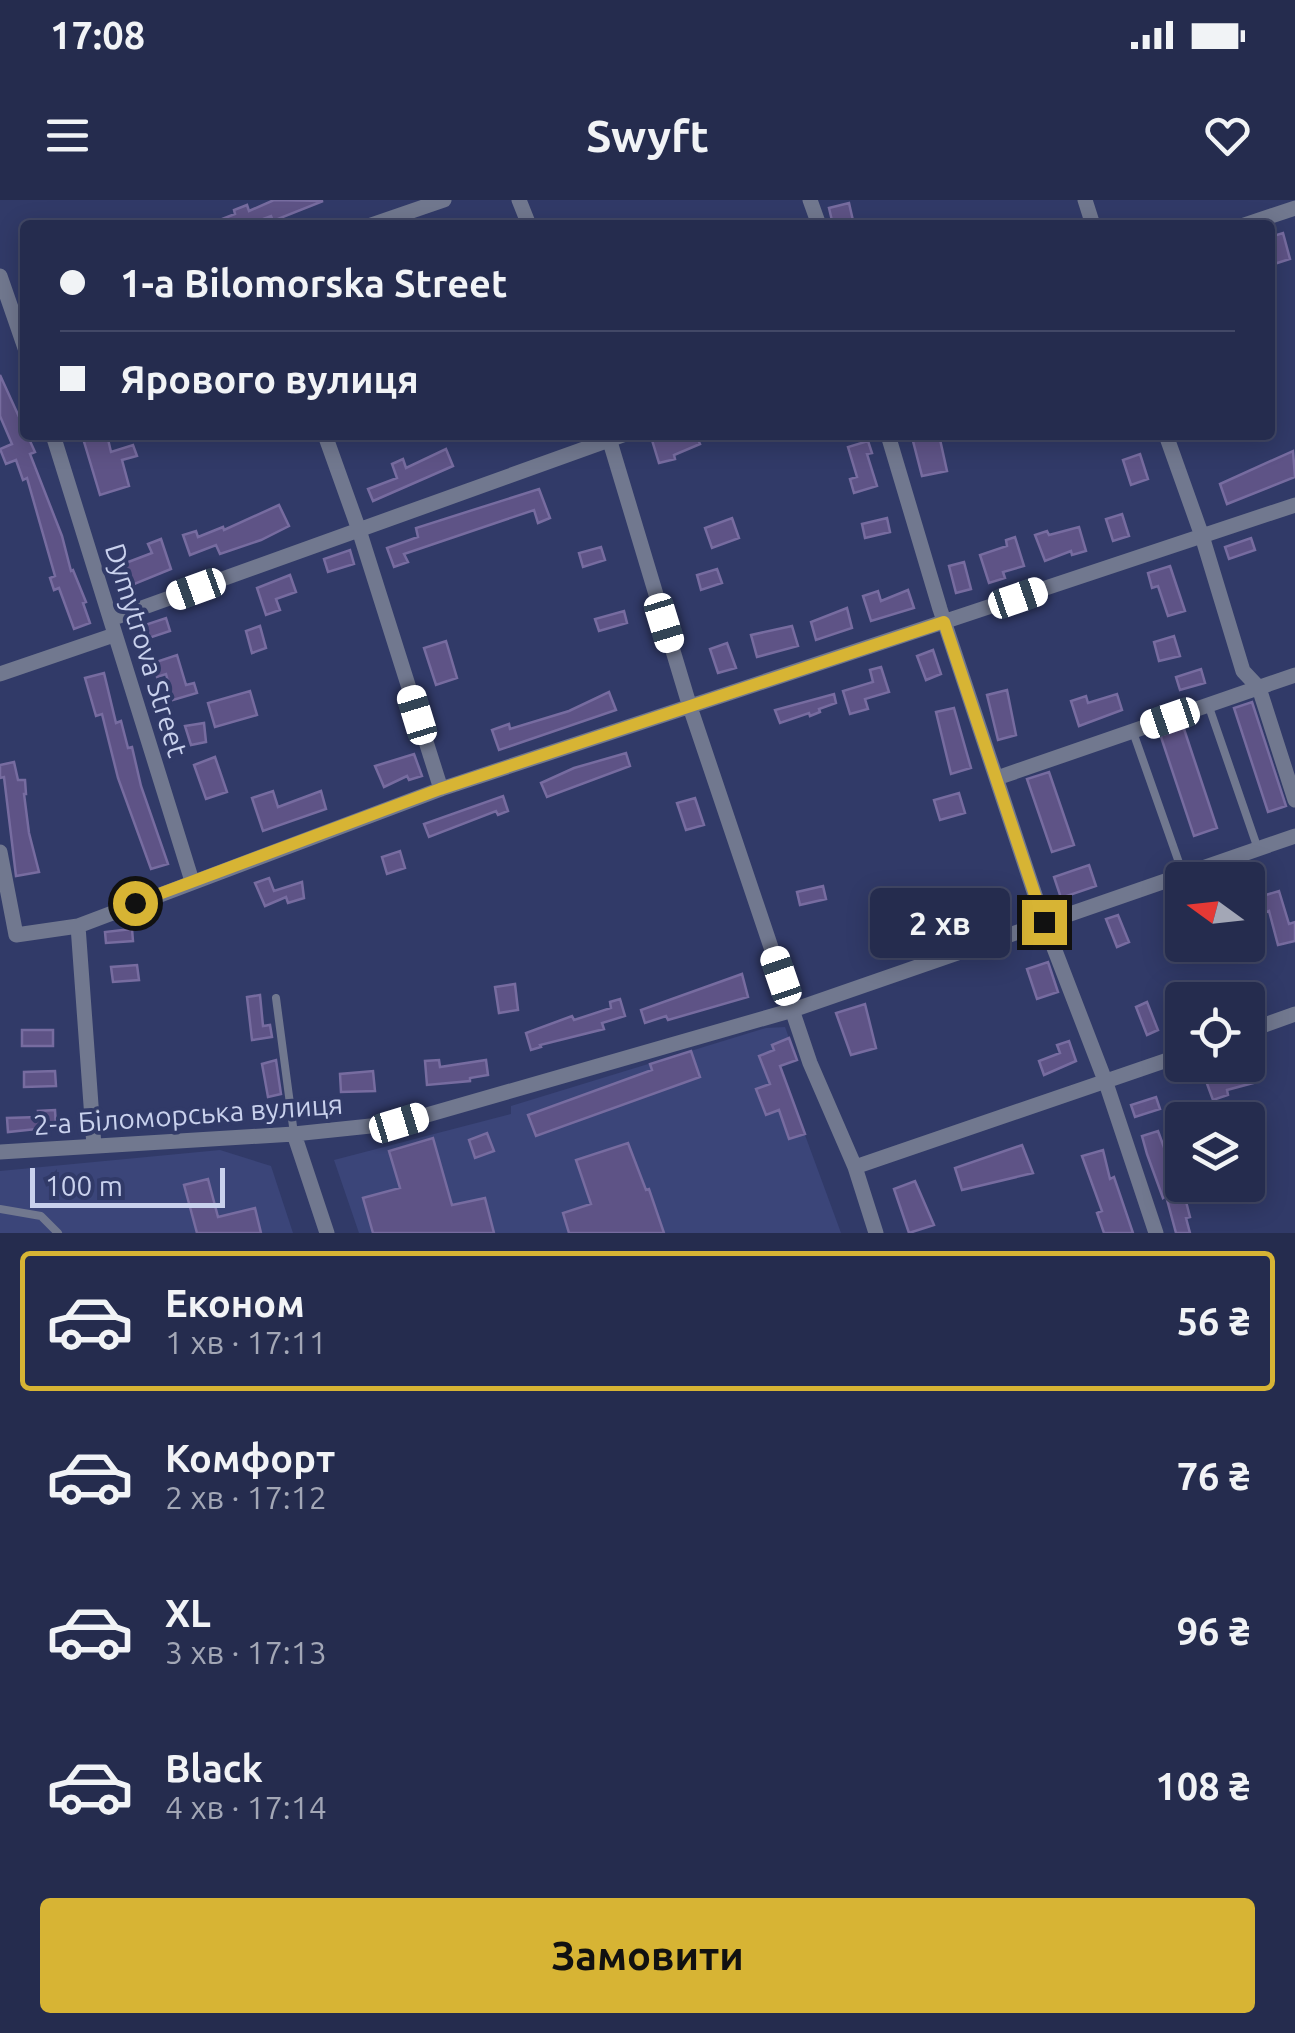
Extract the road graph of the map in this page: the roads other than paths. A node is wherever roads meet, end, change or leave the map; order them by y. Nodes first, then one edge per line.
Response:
1 (444, 200) edge
2 (1295, 208) edge
3 (386, 220) edge
4 (1259, 220) edge
5 (0, 276) edge
6 (20, 333) edge
7 (55, 440) edge
8 (327, 440) edge
9 (606, 440) edge
10 (615, 440) edge
11 (889, 440) edge
12 (1168, 440) edge
13 (1295, 505) edge
14 (359, 530) junction
15 (1202, 536) junction
16 (944, 622) junction
17 (113, 627) junction
18 (0, 674) edge
19 (1295, 675) edge
20 (1258, 688) junction
21 (689, 704) junction
22 (1208, 705) junction
23 (1133, 731) junction
24 (997, 778) junction
25 (440, 789) junction
26 (1295, 800) edge
27 (1295, 836) edge
28 (1258, 849) junction
29 (0, 852) edge
30 (1180, 862) edge
31 (1220, 862) edge
32 (192, 880) junction
33 (1165, 881) edge
34 (1044, 922) junction
35 (78, 926) junction
36 (276, 998) dead end
37 (792, 1010) junction
38 (1295, 1014) edge
39 (1265, 1025) edge
40 (1165, 1061) edge
41 (1106, 1083) junction
42 (294, 1134) junction
43 (94, 1146) junction
44 (0, 1152) edge
45 (855, 1168) junction
46 (0, 1209) edge
47 (58, 1233) edge
48 (327, 1233) edge
49 (876, 1233) edge
50 (1156, 1233) edge

1 - 3 street
2 - 4 street
5 - 6 street
7 - 17 street, Dymytrova Street
8 - 14 street
9 - 14 street
10 - 21 street
11 - 16 street
12 - 15 street
13 - 15 street
14 - 17 street
14 - 25 street
15 - 16 street
15 - 20 street
16 - 21 street
16 - 24 street
17 - 18 street
17 - 32 street, Dymytrova Street
19 - 20 street
20 - 22 street
20 - 26 street
21 - 25 street
21 - 37 street
22 - 23 street
22 - 28 lane
23 - 24 street
23 - 30 lane
24 - 34 street
25 - 32 street
27 - 28 street, 2-а Біломорська вулиця
28 - 31 street, 2-а Біломорська вулиця
29 - 35 street
32 - 35 street
33 - 34 street, 2-а Біломорська вулиця
34 - 37 street, 2-а Біломорська вулиця
34 - 41 street
35 - 43 street
36 - 42 lane
37 - 42 street, 2-а Біломорська вулиця
37 - 45 street
38 - 39 street
40 - 41 street
41 - 45 street
41 - 50 street
42 - 43 street, 2-а Біломорська вулиця
42 - 48 street
43 - 44 street, 2-а Біломорська вулиця
45 - 49 street
46 - 47 lane

